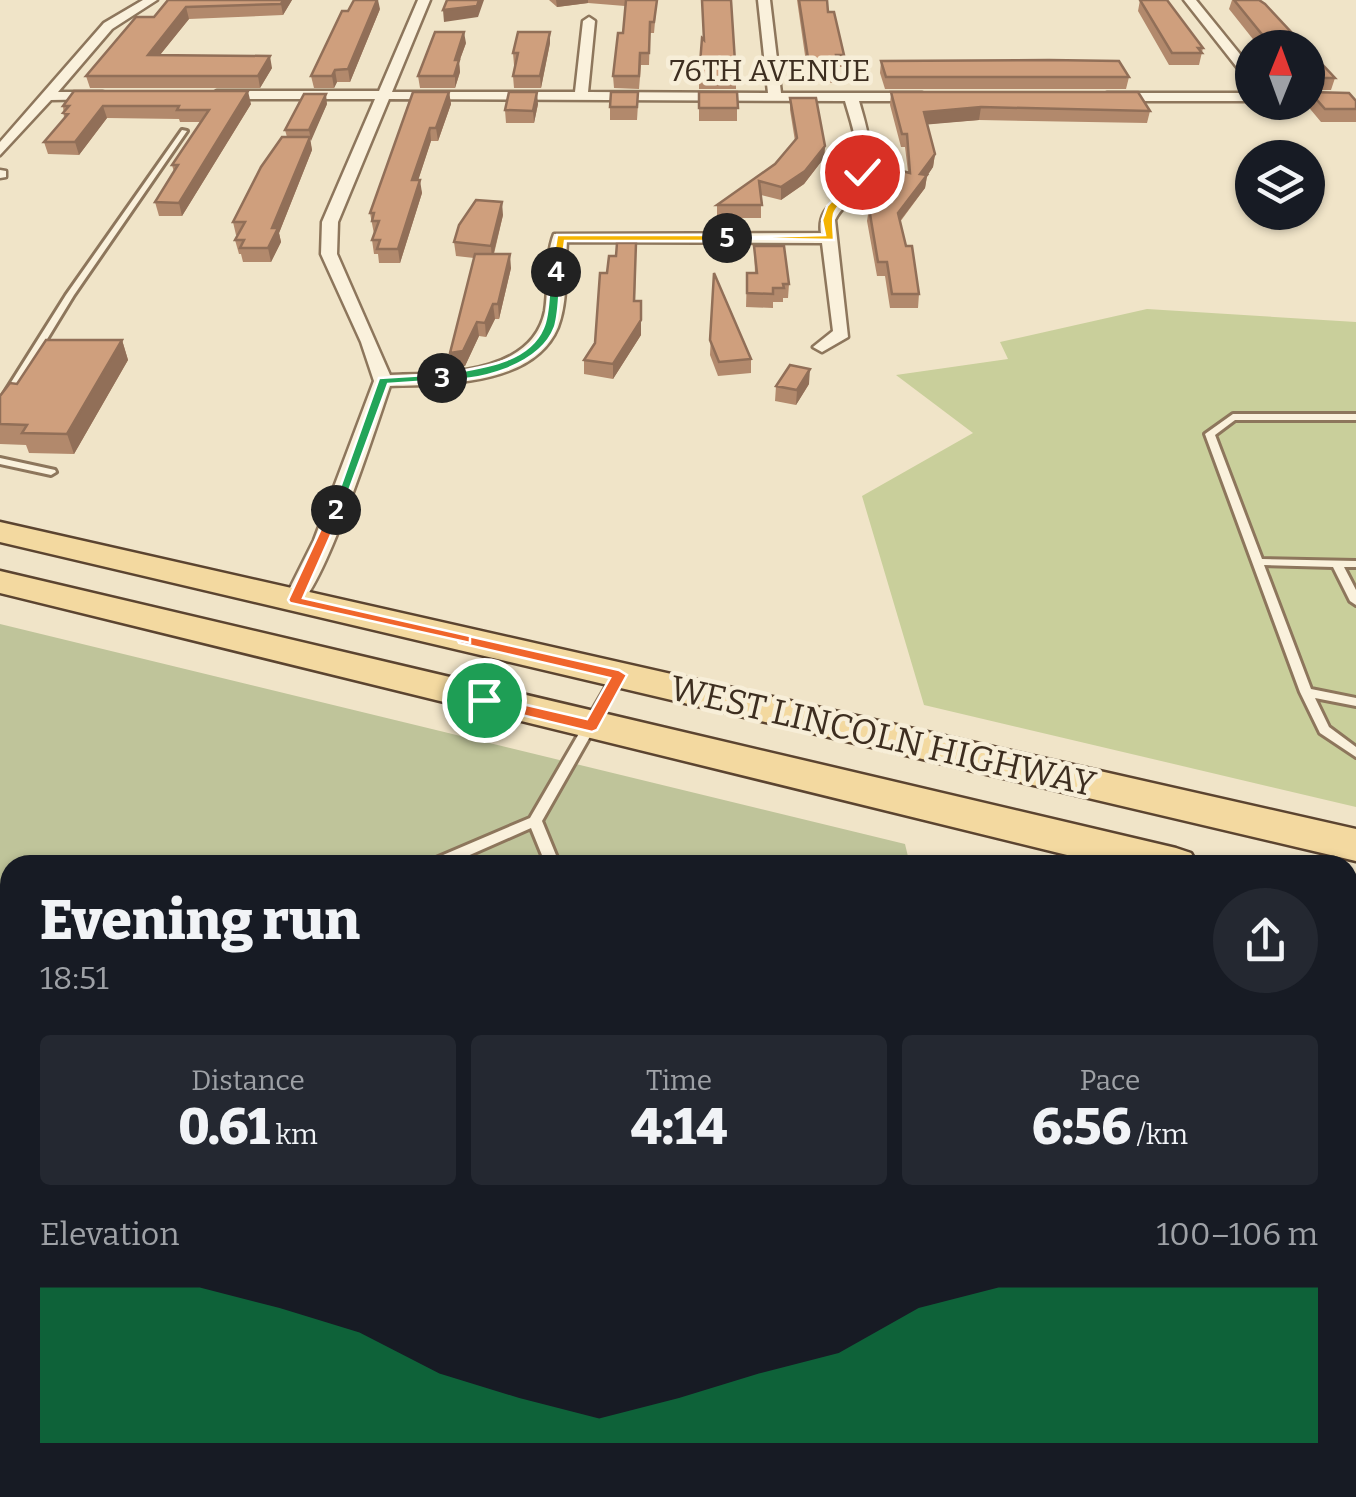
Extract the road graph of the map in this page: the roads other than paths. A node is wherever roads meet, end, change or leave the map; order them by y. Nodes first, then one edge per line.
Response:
1 (152, 0) edge
2 (424, 0) edge
3 (764, 0) edge
4 (1190, 0) edge
5 (589, 20) dead end
6 (1235, 56) edge
7 (382, 95) junction
8 (581, 95) junction
9 (47, 96) junction
10 (126, 96) edge
11 (204, 96) edge
12 (775, 96) junction
13 (946, 97) edge
14 (1100, 97) edge
15 (1235, 97) edge
16 (851, 98) junction
17 (184, 131) dead end
18 (0, 151) edge
19 (830, 238) junction
20 (822, 348) dead end
21 (383, 380) junction
22 (0, 408) edge
23 (1356, 417) edge
24 (0, 461) edge
25 (51, 472) dead end
26 (0, 532) edge
27 (1258, 562) junction
28 (1337, 563) junction
29 (1356, 564) edge
30 (0, 582) edge
31 (295, 600) junction
32 (1356, 601) edge
33 (619, 675) junction
34 (1306, 692) junction
35 (1356, 702) edge
36 (592, 726) junction
37 (1356, 753) edge
38 (535, 821) junction
39 (1356, 845) edge
40 (457, 855) edge
41 (549, 855) edge
42 (1134, 855) edge

1 - 9 street
2 - 7 street
3 - 12 street
4 - 6 street
5 - 8 street
7 - 8 street, 76TH AVENUE
7 - 11 street, 76TH AVENUE
7 - 21 street
8 - 12 street, 76TH AVENUE
9 - 10 street
9 - 18 street
12 - 16 street, 76TH AVENUE
13 - 16 street, 76TH AVENUE
14 - 15 street
16 - 19 street
17 - 22 lane
19 - 20 street
19 - 21 street
21 - 31 street
23 - 27 lane
24 - 25 lane
26 - 31 main road, WEST LINCOLN HIGHWAY
27 - 28 lane
27 - 34 lane
28 - 29 lane
28 - 32 lane
30 - 36 main road, WEST LINCOLN HIGHWAY
31 - 33 main road, WEST LINCOLN HIGHWAY
33 - 36 lane
33 - 39 main road, WEST LINCOLN HIGHWAY
34 - 35 lane
34 - 37 lane
36 - 38 lane
36 - 42 main road, WEST LINCOLN HIGHWAY
38 - 40 lane
38 - 41 lane

